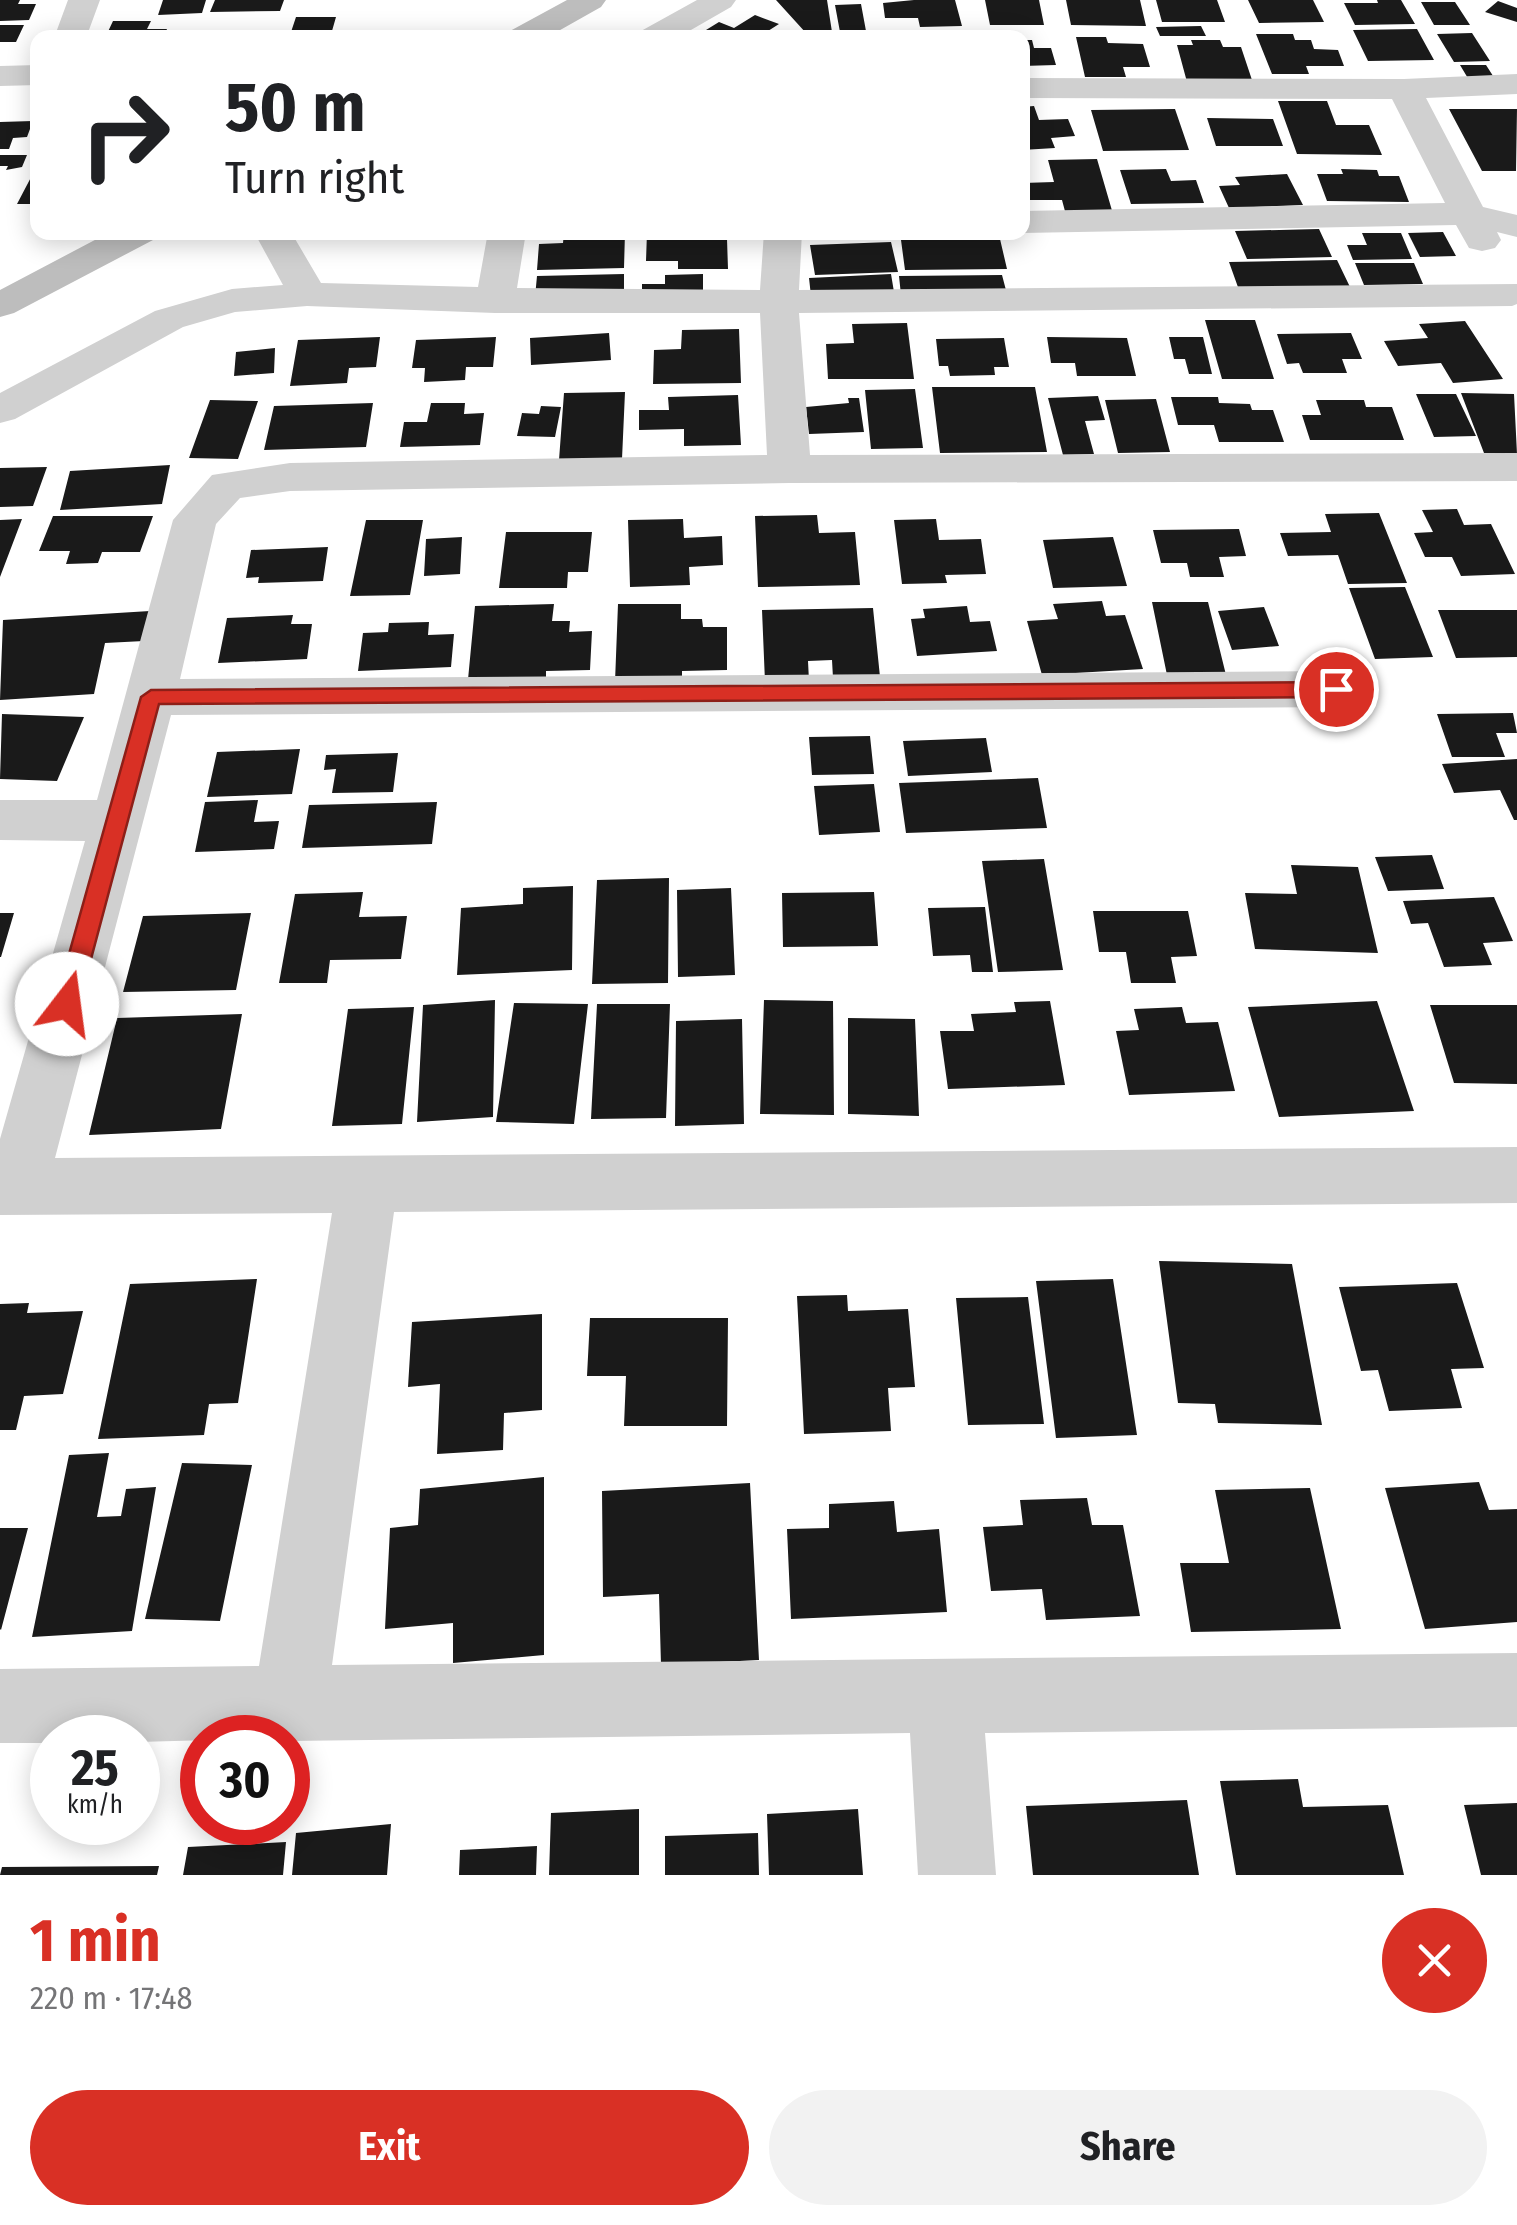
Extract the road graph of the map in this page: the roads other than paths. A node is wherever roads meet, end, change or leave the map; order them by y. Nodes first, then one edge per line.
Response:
1 (84, 0) edge
2 (590, 0) edge
3 (720, 0) edge
4 (73, 30) edge
5 (536, 30) edge
6 (666, 30) edge
7 (30, 74) edge
8 (0, 76) edge
9 (1517, 84) edge
10 (1030, 88) edge
11 (1404, 89) junction
12 (1468, 214) junction
13 (1030, 222) edge
14 (1517, 226) edge
15 (125, 240) edge
16 (278, 240) edge
17 (506, 240) edge
18 (783, 240) edge
19 (307, 294) junction
20 (1515, 299) edge
21 (495, 301) junction
22 (779, 302) junction
23 (0, 305) edge
24 (0, 410) edge
25 (1517, 468) edge
26 (788, 469) junction
27 (1336, 689) dead end
28 (151, 697) junction
29 (0, 820) edge
30 (117, 821) junction
31 (1517, 1175) edge
32 (9, 1187) edge
33 (367, 1187) junction
34 (1517, 1690) edge
35 (944, 1696) junction
36 (290, 1704) junction
37 (0, 1706) edge
38 (957, 1875) edge

1 - 4 street
2 - 5 main road
3 - 6 street
7 - 8 street
9 - 11 street
10 - 11 street
11 - 12 street
12 - 13 street
12 - 14 street
12 - 20 street
15 - 23 main road
16 - 19 street
17 - 21 street
18 - 22 street
19 - 21 street
19 - 24 street
20 - 22 street
21 - 22 street
22 - 26 street
25 - 26 street
26 - 28 street
27 - 28 street
28 - 30 street
29 - 30 street
30 - 32 street
31 - 33 street
32 - 33 street
33 - 36 street
34 - 35 street
35 - 36 street
35 - 38 street
36 - 37 street

